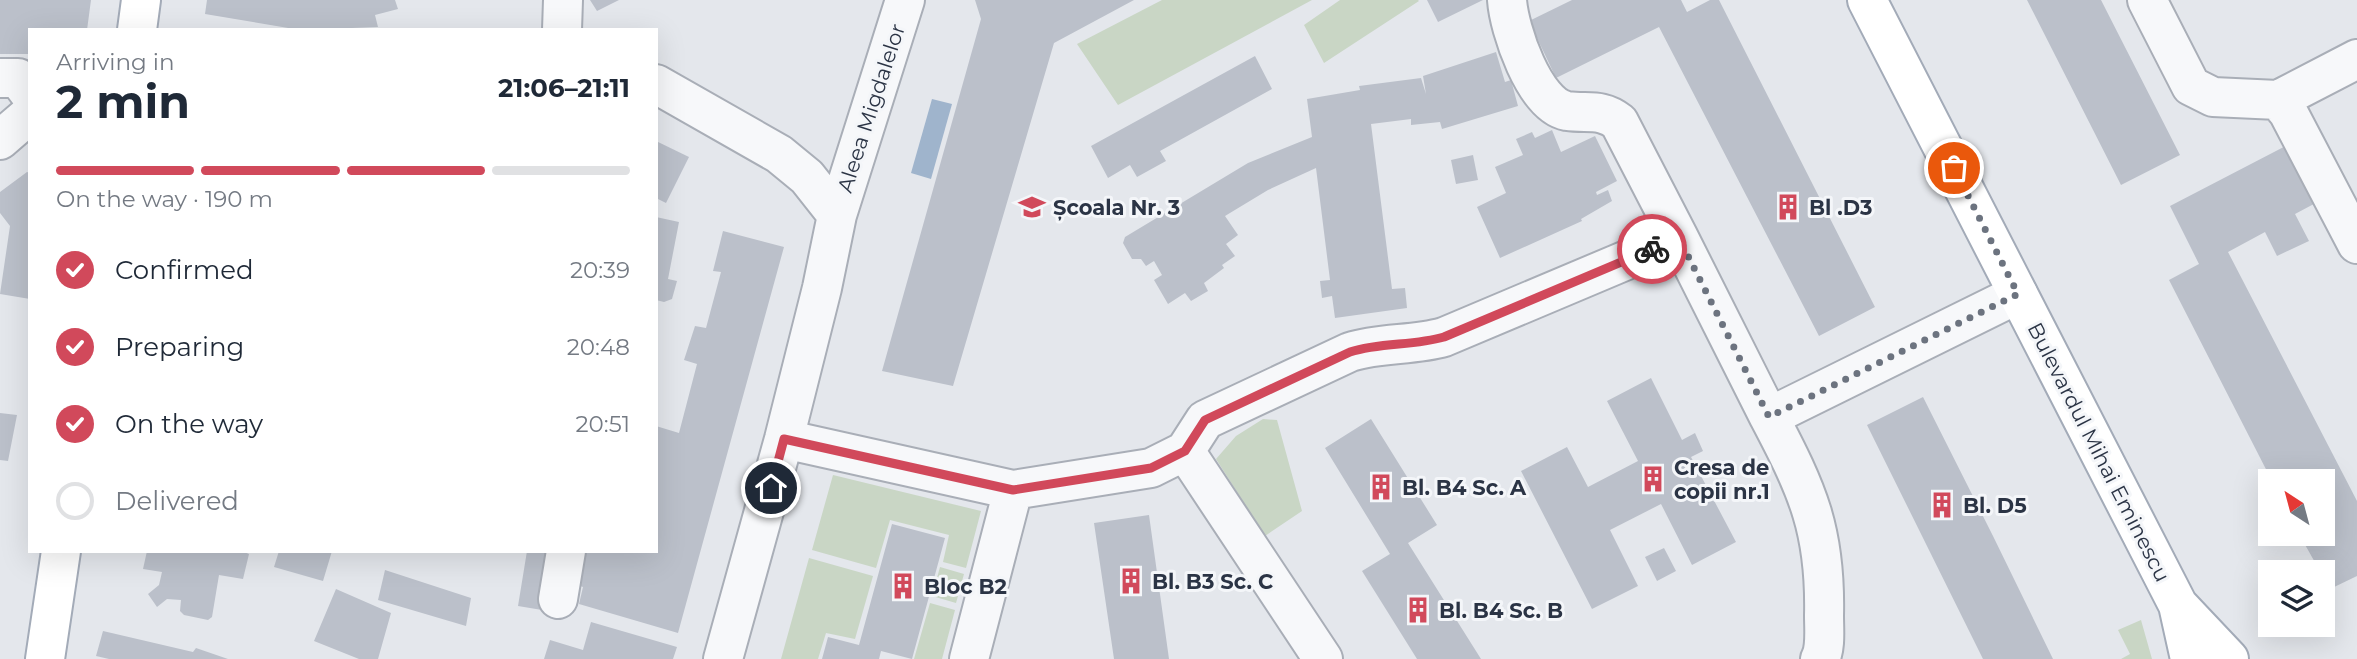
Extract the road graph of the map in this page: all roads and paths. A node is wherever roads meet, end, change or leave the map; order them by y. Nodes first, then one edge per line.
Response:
1 (141, 0) edge
2 (563, 0) edge
3 (905, 0) edge
4 (1507, 0) edge
5 (1867, 0) edge
6 (2147, 0) edge
7 (137, 28) edge
8 (562, 28) edge
9 (2357, 59) edge
10 (0, 78) edge
11 (658, 85) edge
12 (28, 91) edge
13 (2278, 100) junction
14 (28, 116) edge
15 (0, 140) edge
16 (837, 215) junction
17 (1679, 238) junction
18 (2357, 244) edge
19 (2018, 294) junction
20 (1769, 417) junction
21 (784, 439) junction
22 (1185, 451) junction
23 (1013, 490) junction
24 (61, 553) edge
25 (566, 553) edge
26 (558, 599) dead end
27 (2178, 605) junction
28 (45, 659) edge
29 (723, 659) edge
30 (969, 659) edge
31 (1323, 659) edge
32 (1820, 659) edge
33 (2190, 659) edge
34 (2229, 659) edge

1 - 7 main road
2 - 8 street
3 - 16 street, Aleea Migdalelor
4 - 17 street
5 - 19 main road, Bulevardul Mihai Eminescu
6 - 13 street
9 - 13 street
10 - 12 street
11 - 16 street
13 - 18 street
14 - 15 street
16 - 21 street, Aleea Migdalelor
17 - 20 street
17 - 22 street
19 - 20 street
19 - 27 main road, Bulevardul Mihai Eminescu
20 - 32 street
21 - 23 street
21 - 29 street, Aleea Migdalelor
22 - 23 street
22 - 31 street
23 - 30 street
24 - 28 main road
25 - 26 street
27 - 33 main road
27 - 34 main road

